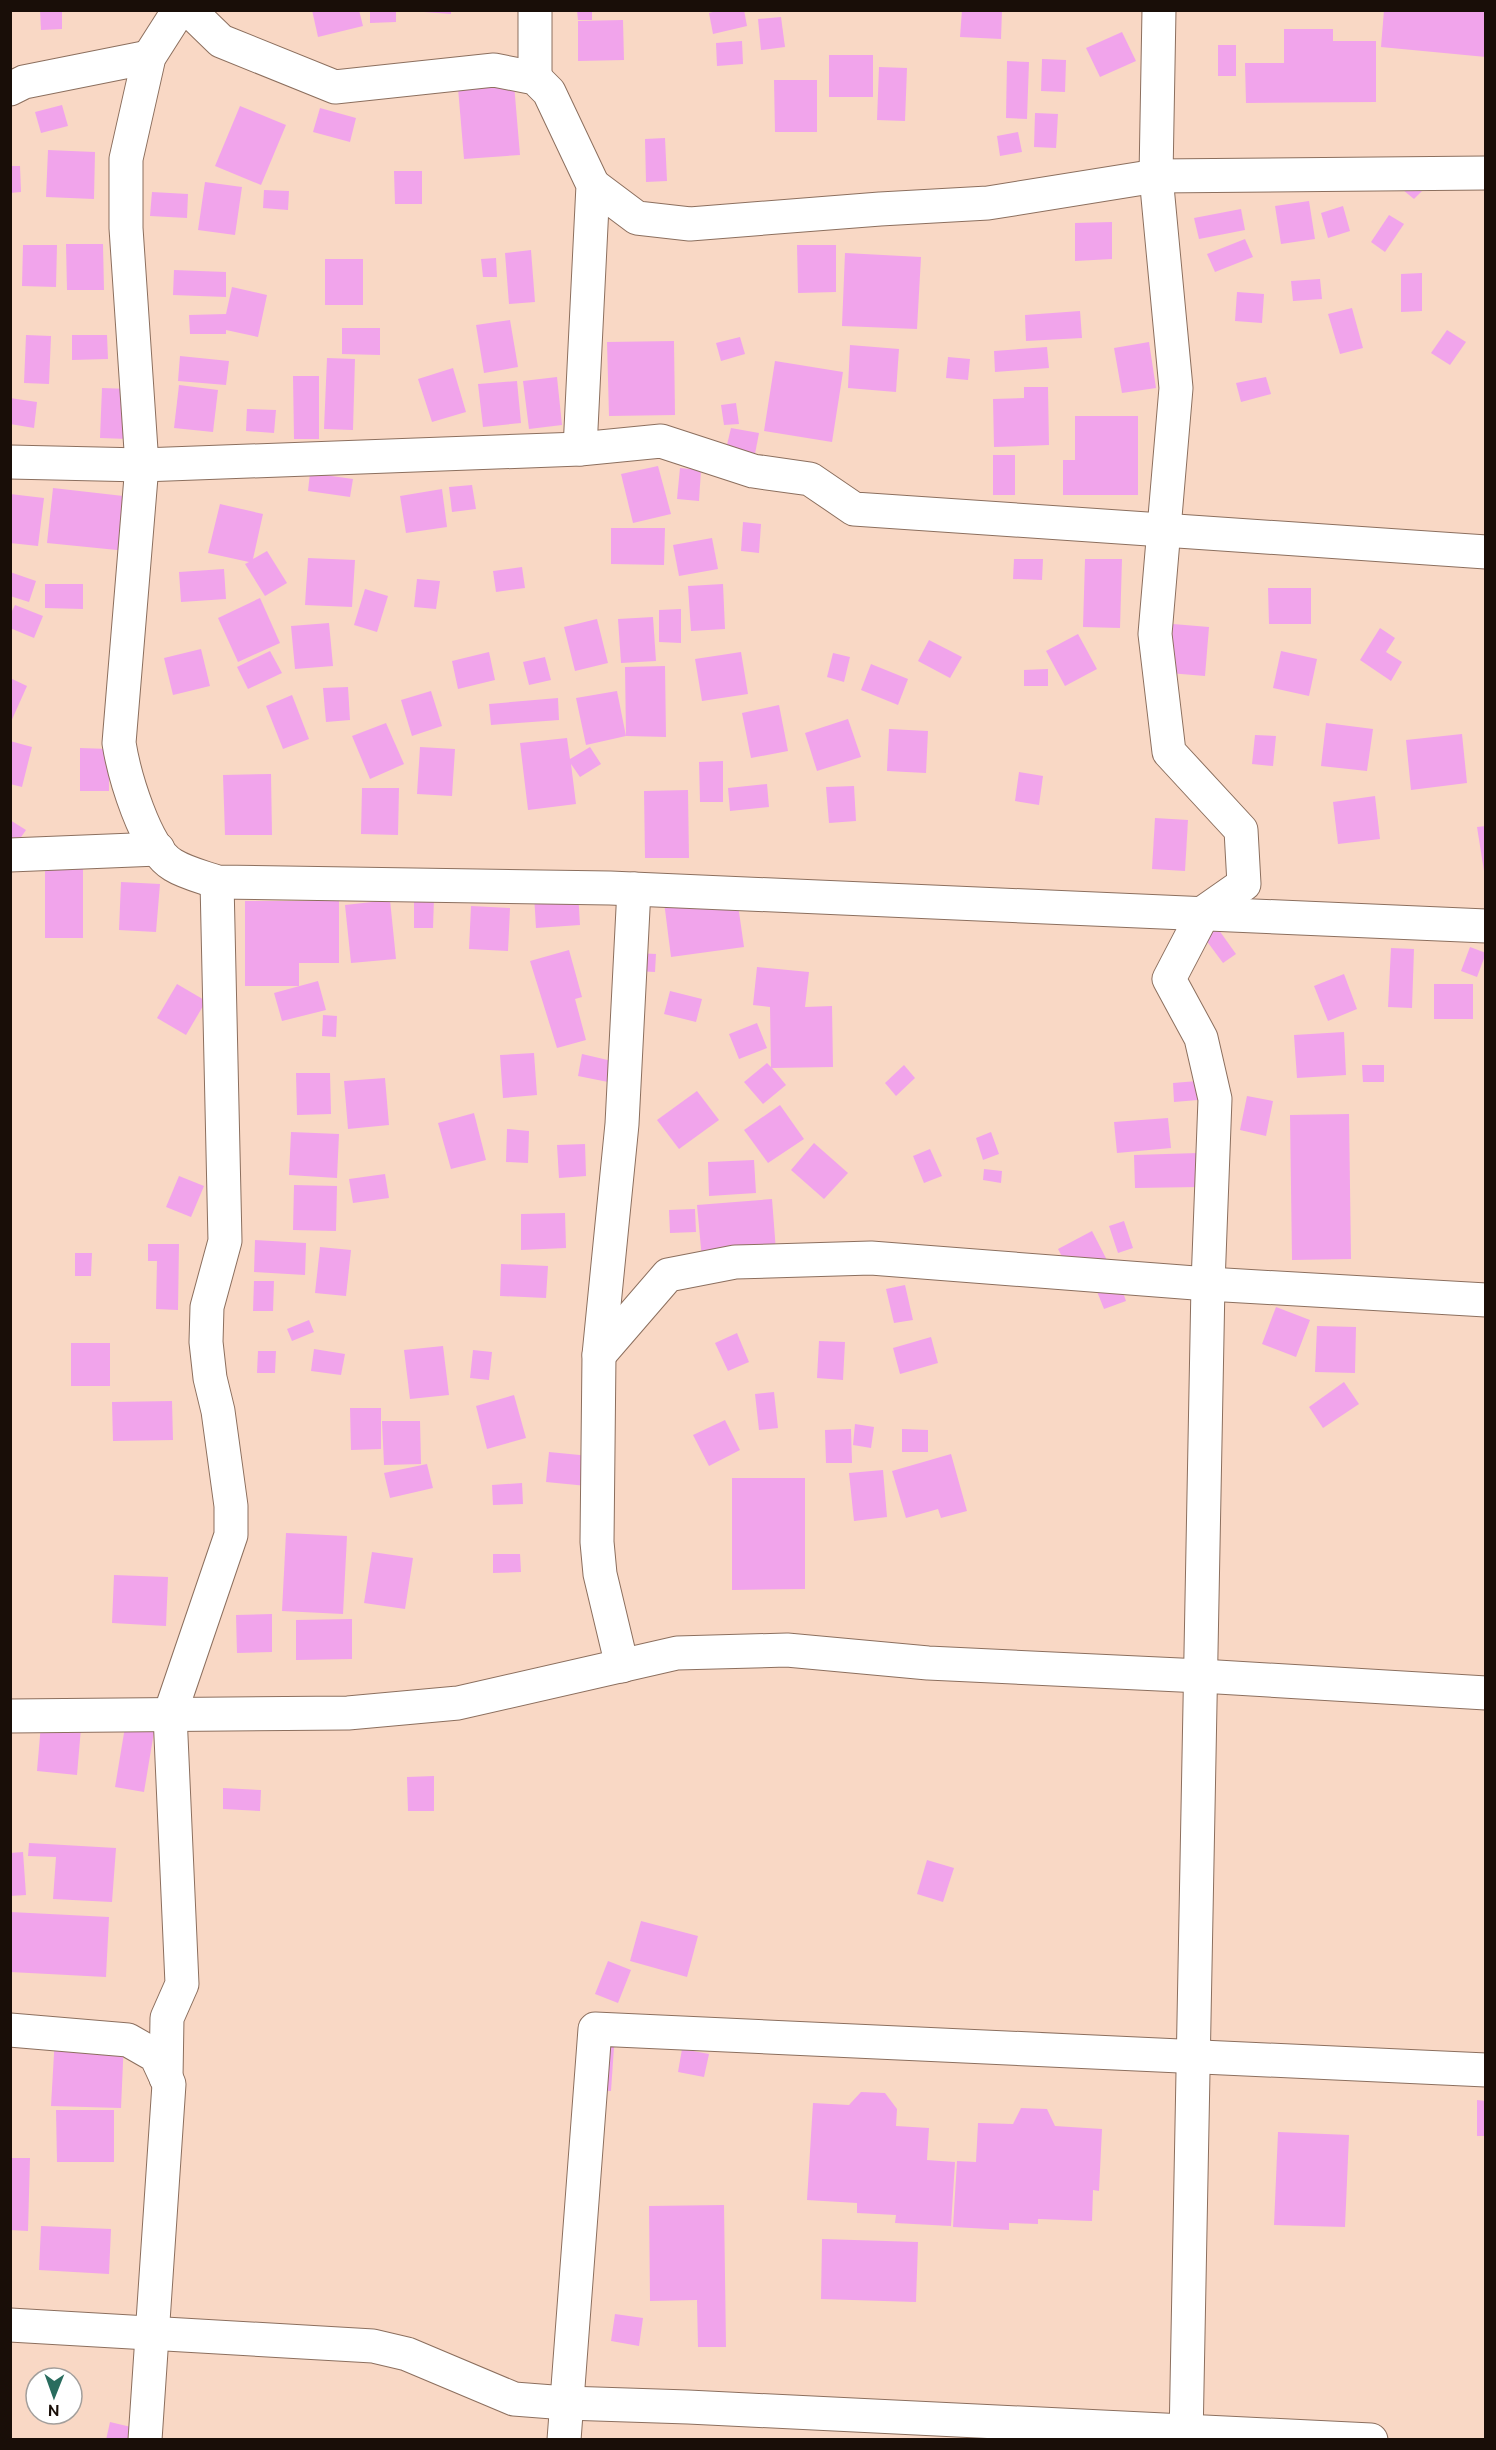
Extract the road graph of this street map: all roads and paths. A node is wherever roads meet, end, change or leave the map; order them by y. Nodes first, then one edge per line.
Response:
1 (179, 10) edge
2 (189, 10) edge
3 (535, 10) edge
4 (1159, 10) edge
5 (149, 57) junction
6 (535, 78) junction
7 (10, 89) edge
8 (1485, 173) edge
9 (1156, 176) junction
10 (593, 185) junction
11 (580, 449) junction
12 (10, 462) edge
13 (142, 465) junction
14 (1164, 529) junction
15 (1485, 552) edge
16 (158, 849) junction
17 (10, 855) edge
18 (217, 882) junction
19 (634, 889) junction
20 (1204, 912) junction
21 (1485, 926) edge
22 (1208, 1284) junction
23 (1485, 1300) edge
24 (599, 1355) junction
25 (622, 1666) junction
26 (1201, 1676) junction
27 (1485, 1693) edge
28 (170, 1714) junction
29 (10, 1716) edge
30 (10, 2030) edge
31 (1194, 2055) junction
32 (1485, 2070) edge
33 (166, 2078) junction
34 (10, 2325) edge
35 (154, 2333) junction
36 (566, 2403) junction
37 (1186, 2434) edge
38 (145, 2439) edge
39 (564, 2439) edge
40 (1371, 2439) edge

1 - 5 street
2 - 6 street
3 - 6 street
4 - 9 street
5 - 7 street
5 - 13 street
6 - 10 street
8 - 9 street
9 - 10 street
9 - 14 street
10 - 11 street
11 - 13 street
11 - 14 street
12 - 13 street
13 - 16 street
14 - 15 street
14 - 20 street
16 - 17 street
16 - 18 street
18 - 19 street
18 - 28 street
19 - 20 street
19 - 24 street
20 - 21 street
20 - 22 street
22 - 23 street
22 - 24 street
22 - 26 street
24 - 25 street
25 - 26 street
25 - 28 street
26 - 27 street
26 - 31 street
28 - 29 street
28 - 33 street
30 - 33 street
31 - 32 street
31 - 36 street
31 - 37 street
33 - 35 street
34 - 35 street
35 - 36 street
35 - 38 street
36 - 37 street
36 - 39 street
37 - 40 street

